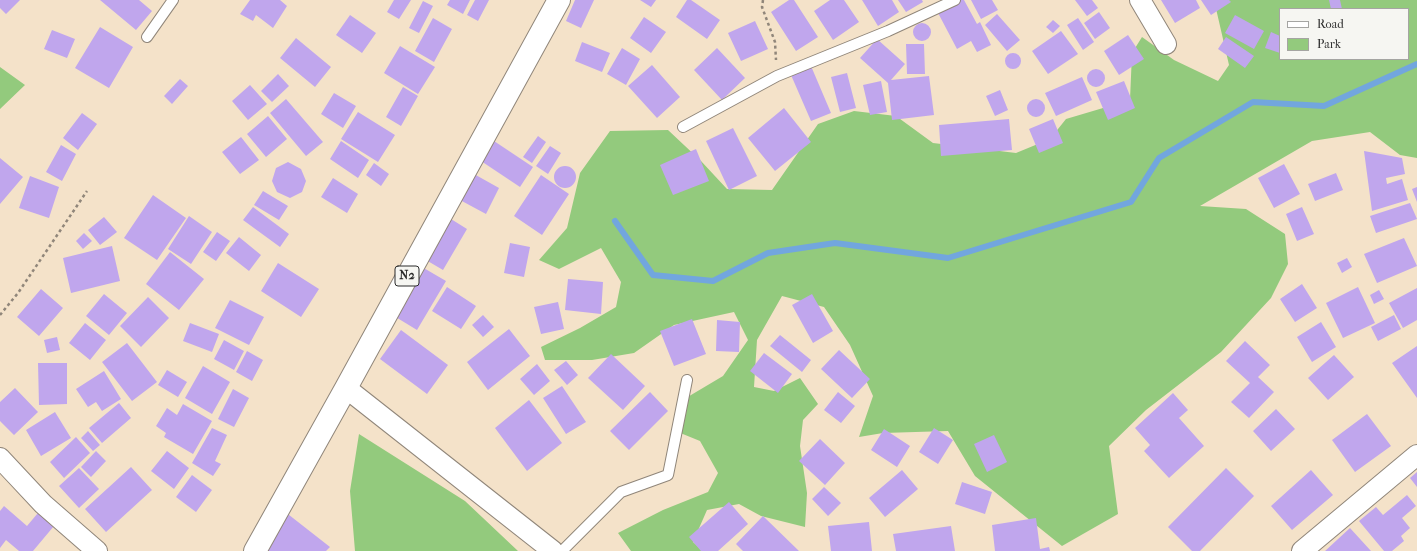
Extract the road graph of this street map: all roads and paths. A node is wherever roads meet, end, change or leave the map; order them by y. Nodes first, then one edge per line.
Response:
1 (173, 0) edge
2 (559, 0) edge
3 (763, 0) edge
4 (955, 0) edge
5 (1140, 0) edge
6 (147, 37) dead end
7 (1166, 44) dead end
8 (777, 76) junction
9 (682, 127) dead end
10 (87, 191) dead end
11 (0, 315) edge
12 (687, 380) dead end
13 (346, 388) junction
14 (1417, 455) edge
15 (0, 458) edge
16 (97, 551) edge
17 (255, 551) edge
18 (553, 551) edge
19 (562, 551) edge
20 (1302, 551) edge

1 - 6 lane
2 - 13 highway, N2
3 - 8 path
4 - 8 lane
5 - 7 street
8 - 9 lane
10 - 11 path
12 - 19 lane
13 - 17 highway, N2
13 - 18 street
14 - 20 street
15 - 16 street

